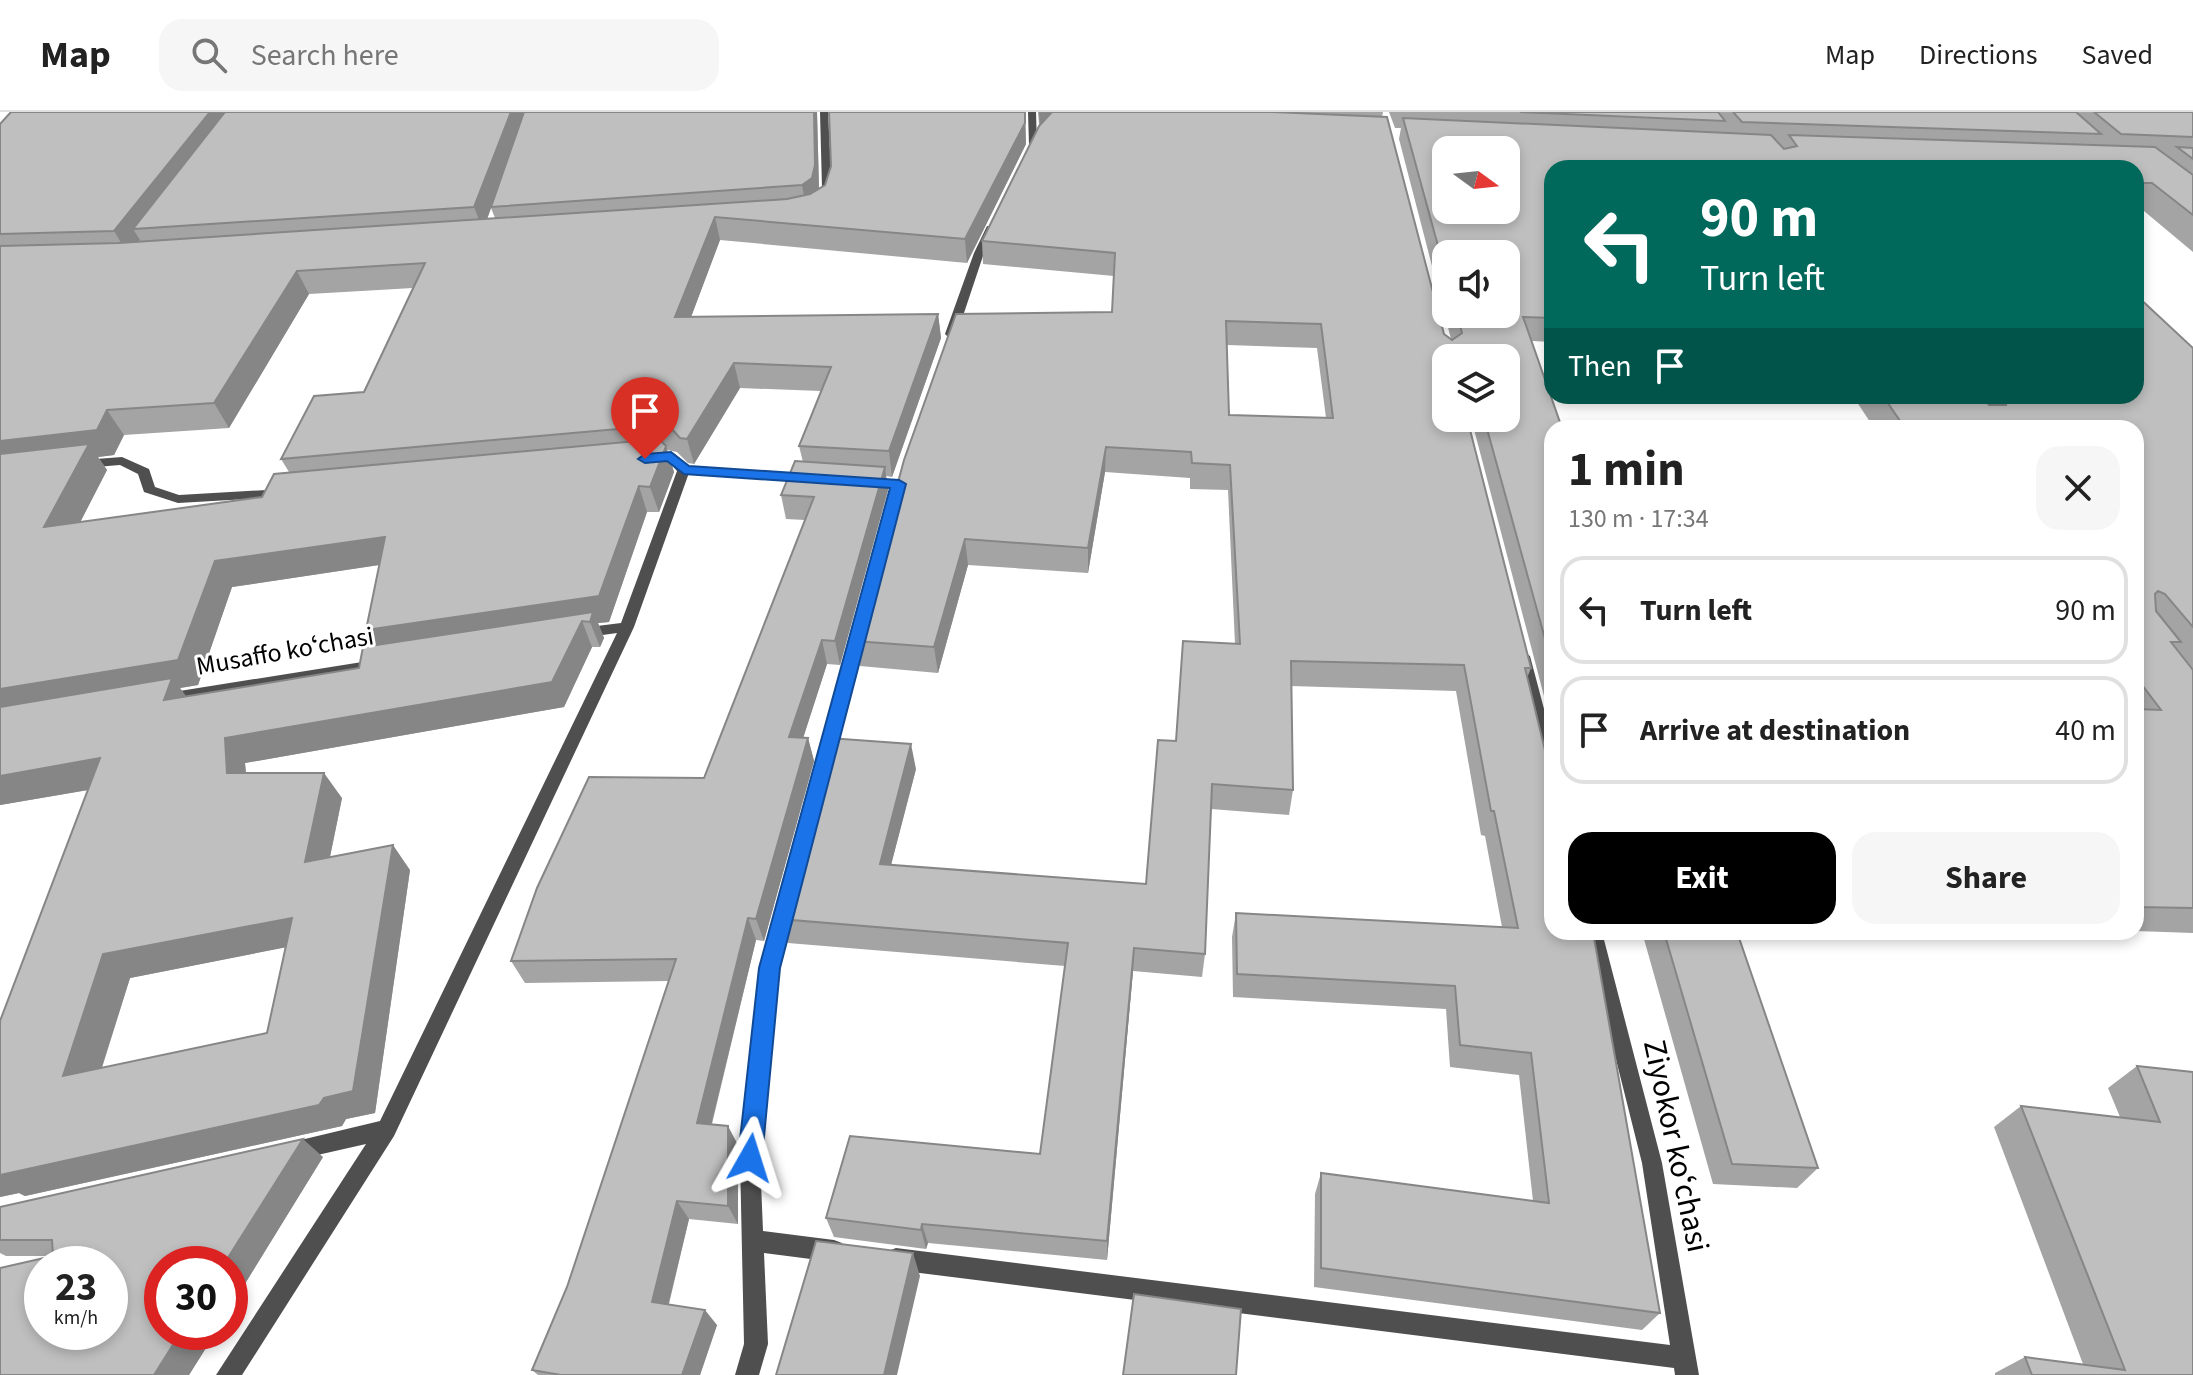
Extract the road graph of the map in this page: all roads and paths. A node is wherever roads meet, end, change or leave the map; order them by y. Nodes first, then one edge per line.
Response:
1 (824, 112) edge
2 (1032, 112) edge
3 (1050, 126) edge
4 (817, 207) edge
5 (999, 212) edge
6 (944, 354) edge
7 (628, 460) edge
8 (65, 465) edge
9 (684, 470) junction
10 (822, 479) edge
11 (853, 481) edge
12 (899, 485) edge
13 (296, 492) edge
14 (866, 605) edge
15 (627, 627) junction
16 (568, 635) edge
17 (1521, 648) edge
18 (401, 660) edge
19 (154, 701) edge
20 (1544, 739) edge
21 (822, 771) edge
22 (789, 892) edge
23 (1595, 940) edge
24 (387, 1129) junction
25 (263, 1157) edge
26 (753, 1241) junction
27 (1686, 1366) edge
28 (228, 1375) edge
29 (747, 1375) edge

1 - 4 street
2 - 3 street
5 - 6 street
7 - 9 street
8 - 13 street
9 - 10 street
9 - 15 street
11 - 12 street
14 - 21 street
15 - 16 street
15 - 24 street
17 - 20 street
18 - 19 street, Musaffo koʻchasi
22 - 26 street
23 - 27 street, Ziyokor koʻchasi
24 - 25 street
24 - 28 street
26 - 27 street
26 - 29 street

